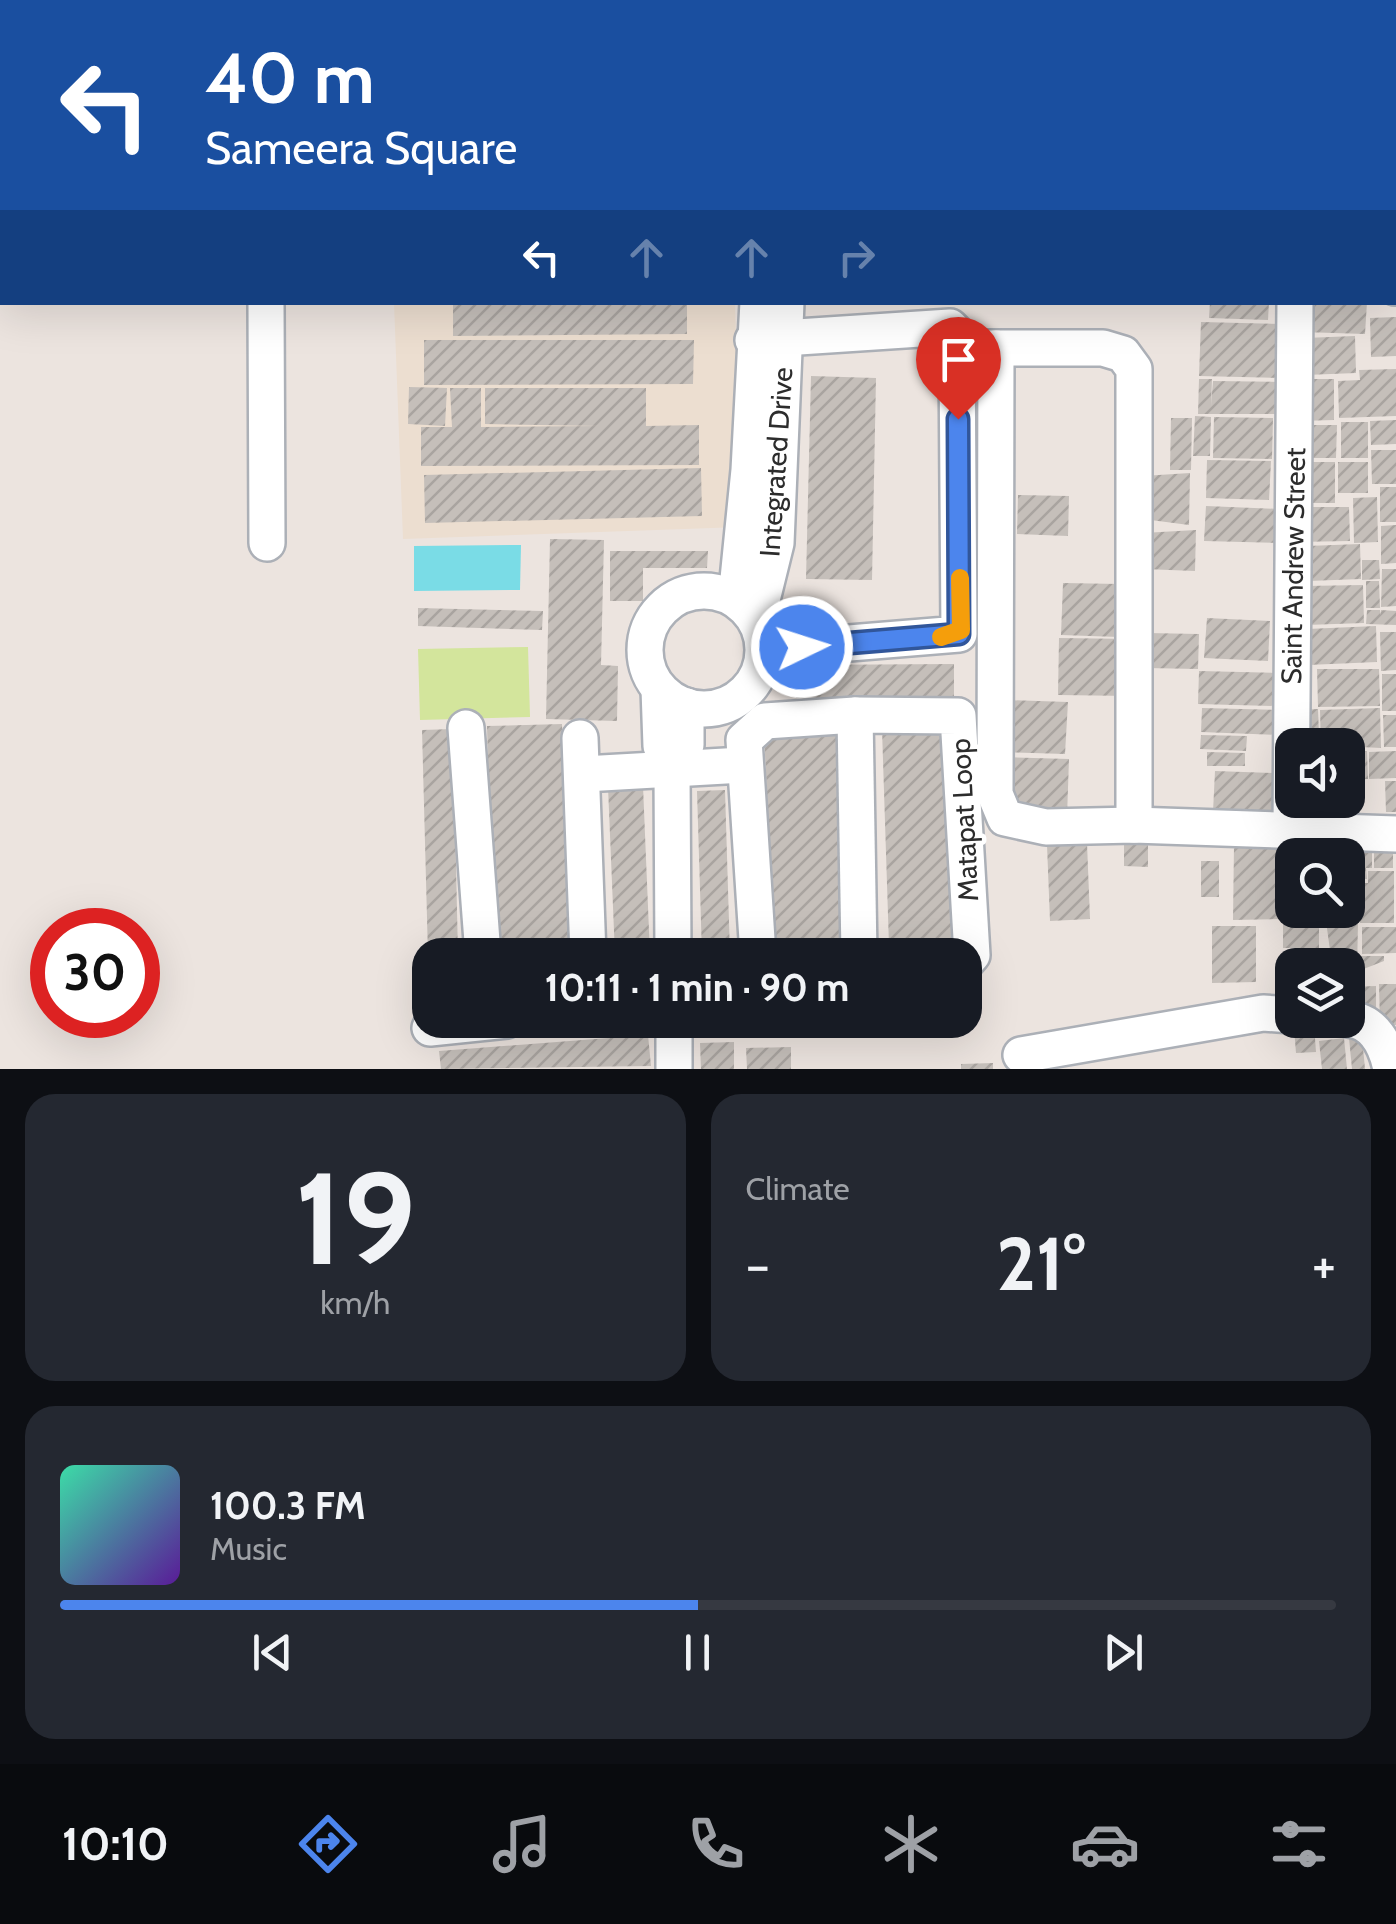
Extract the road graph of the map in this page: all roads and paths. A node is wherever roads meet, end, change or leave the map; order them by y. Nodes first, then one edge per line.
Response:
1 (266, 305) edge
2 (760, 305) edge
3 (1296, 305) edge
4 (774, 326) edge
5 (957, 348) junction
6 (996, 348) junction
7 (268, 543) dead end
8 (752, 623) junction
9 (672, 698) junction
10 (856, 715) junction
11 (466, 728) dead end
12 (580, 738) dead end
13 (672, 760) junction
14 (742, 766) junction
15 (584, 774) junction
16 (1134, 825) junction
17 (1291, 830) junction
18 (1396, 834) edge
19 (482, 938) edge
20 (588, 938) edge
21 (673, 938) edge
22 (757, 938) edge
23 (859, 938) edge
24 (971, 938) edge
25 (1275, 1014) edge
26 (1365, 1025) edge
27 (674, 1038) edge
28 (1022, 1055) dead end
29 (674, 1069) edge
30 (1392, 1069) edge

1 - 7 street
2 - 4 street, Integrated Drive
3 - 17 street, Saint Andrew Street
4 - 5 street
4 - 8 street, Integrated Drive
5 - 6 street
5 - 8 street
6 - 16 street
6 - 16 street
8 - 9 street
8 - 9 street
9 - 13 street
10 - 14 street, Matapat Loop
10 - 23 street
10 - 24 street, Matapat Loop
11 - 19 street
12 - 15 street
13 - 14 street
13 - 15 street
13 - 21 street
14 - 22 street, Matapat Loop
15 - 20 street
16 - 17 street
17 - 18 street
25 - 28 street
26 - 30 street
27 - 29 street

